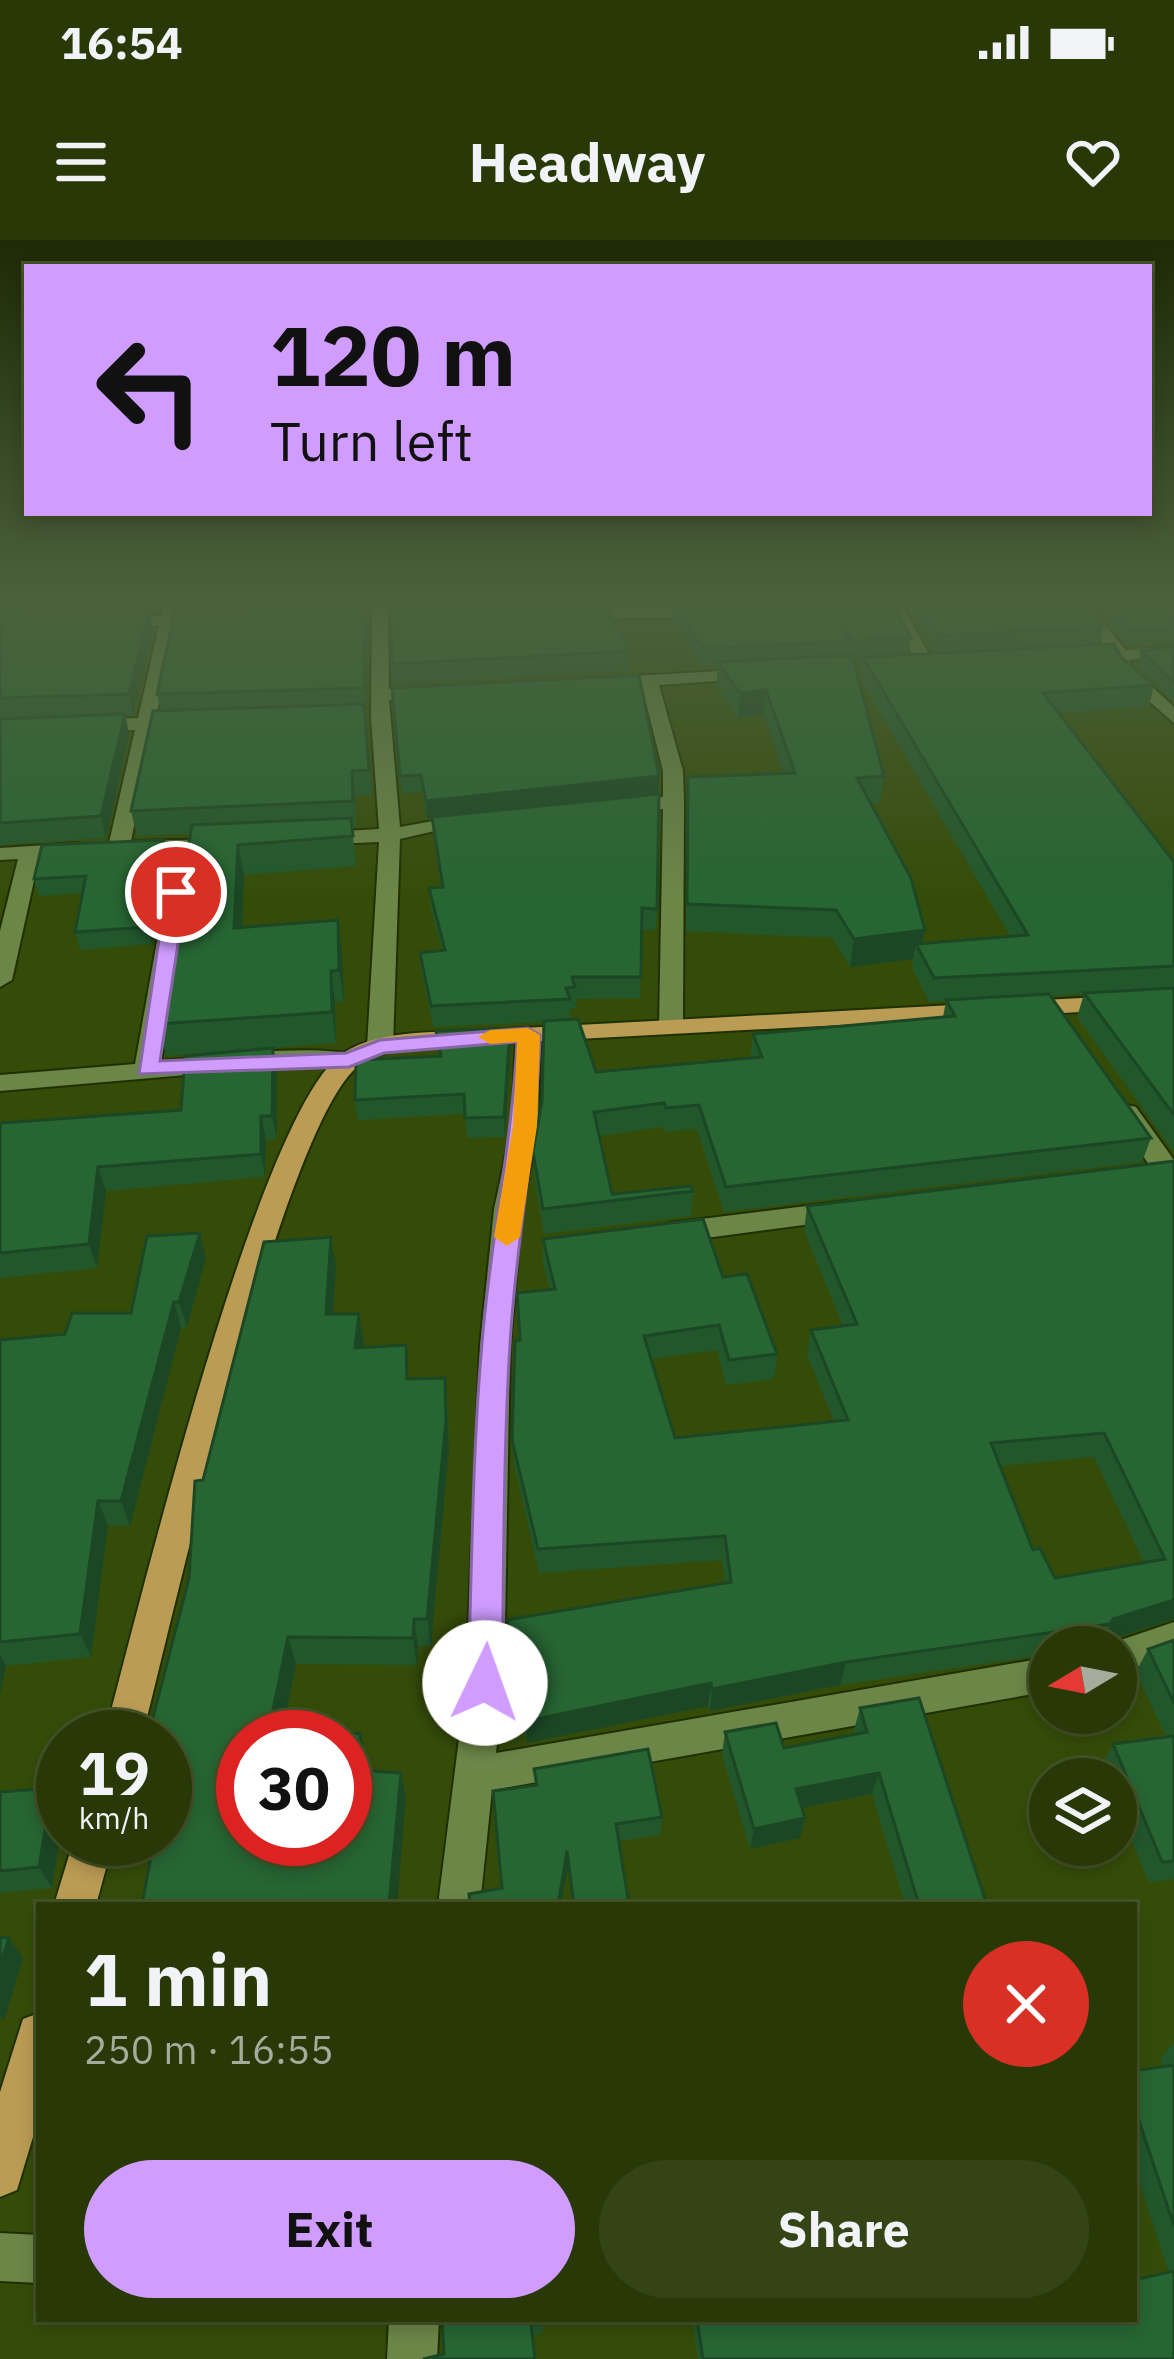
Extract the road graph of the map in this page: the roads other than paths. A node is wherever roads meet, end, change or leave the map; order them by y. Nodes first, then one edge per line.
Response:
1 (152, 697) edge
2 (374, 697) edge
3 (425, 697) edge
4 (653, 697) edge
5 (373, 710) junction
6 (207, 722) edge
7 (146, 724) junction
8 (63, 727) edge
9 (674, 802) junction
10 (603, 808) edge
11 (486, 818) edge
12 (390, 835) junction
13 (298, 840) edge
14 (253, 843) edge
15 (118, 847) junction
16 (184, 847) junction
17 (30, 852) junction
18 (0, 854) edge
19 (0, 980) edge
20 (1174, 1000) edge
21 (671, 1026) junction
22 (528, 1035) junction
23 (380, 1046) junction
24 (349, 1060) junction
25 (147, 1069) junction
26 (0, 1083) edge
27 (1117, 1100) edge
28 (1171, 1172) edge
29 (1126, 1179) edge
30 (869, 1208) edge
31 (642, 1236) edge
32 (1174, 1638) edge
33 (1137, 1651) edge
34 (1029, 1678) edge
35 (130, 1710) edge
36 (474, 1775) junction
37 (86, 1866) edge
38 (76, 1902) edge
39 (458, 1902) edge
40 (36, 2046) edge
41 (0, 2173) edge
42 (0, 2257) edge
43 (36, 2259) edge
44 (414, 2322) edge
45 (412, 2359) edge

1 - 7 street
2 - 5 street
3 - 5 street
4 - 9 street
5 - 12 street
6 - 7 street
7 - 8 street
7 - 15 street
9 - 10 street
9 - 21 street
11 - 12 street
12 - 13 street
12 - 23 street
14 - 16 street
15 - 16 street
15 - 17 street
16 - 25 street
17 - 18 street
17 - 19 street
20 - 21 main road
21 - 22 main road
22 - 23 main road
22 - 36 street
23 - 24 main road
24 - 25 street
24 - 35 main road
25 - 26 street
27 - 28 street
28 - 29 street
30 - 31 street
32 - 33 street
34 - 36 street
36 - 39 street
37 - 38 main road
40 - 41 main road
42 - 43 street
44 - 45 street

